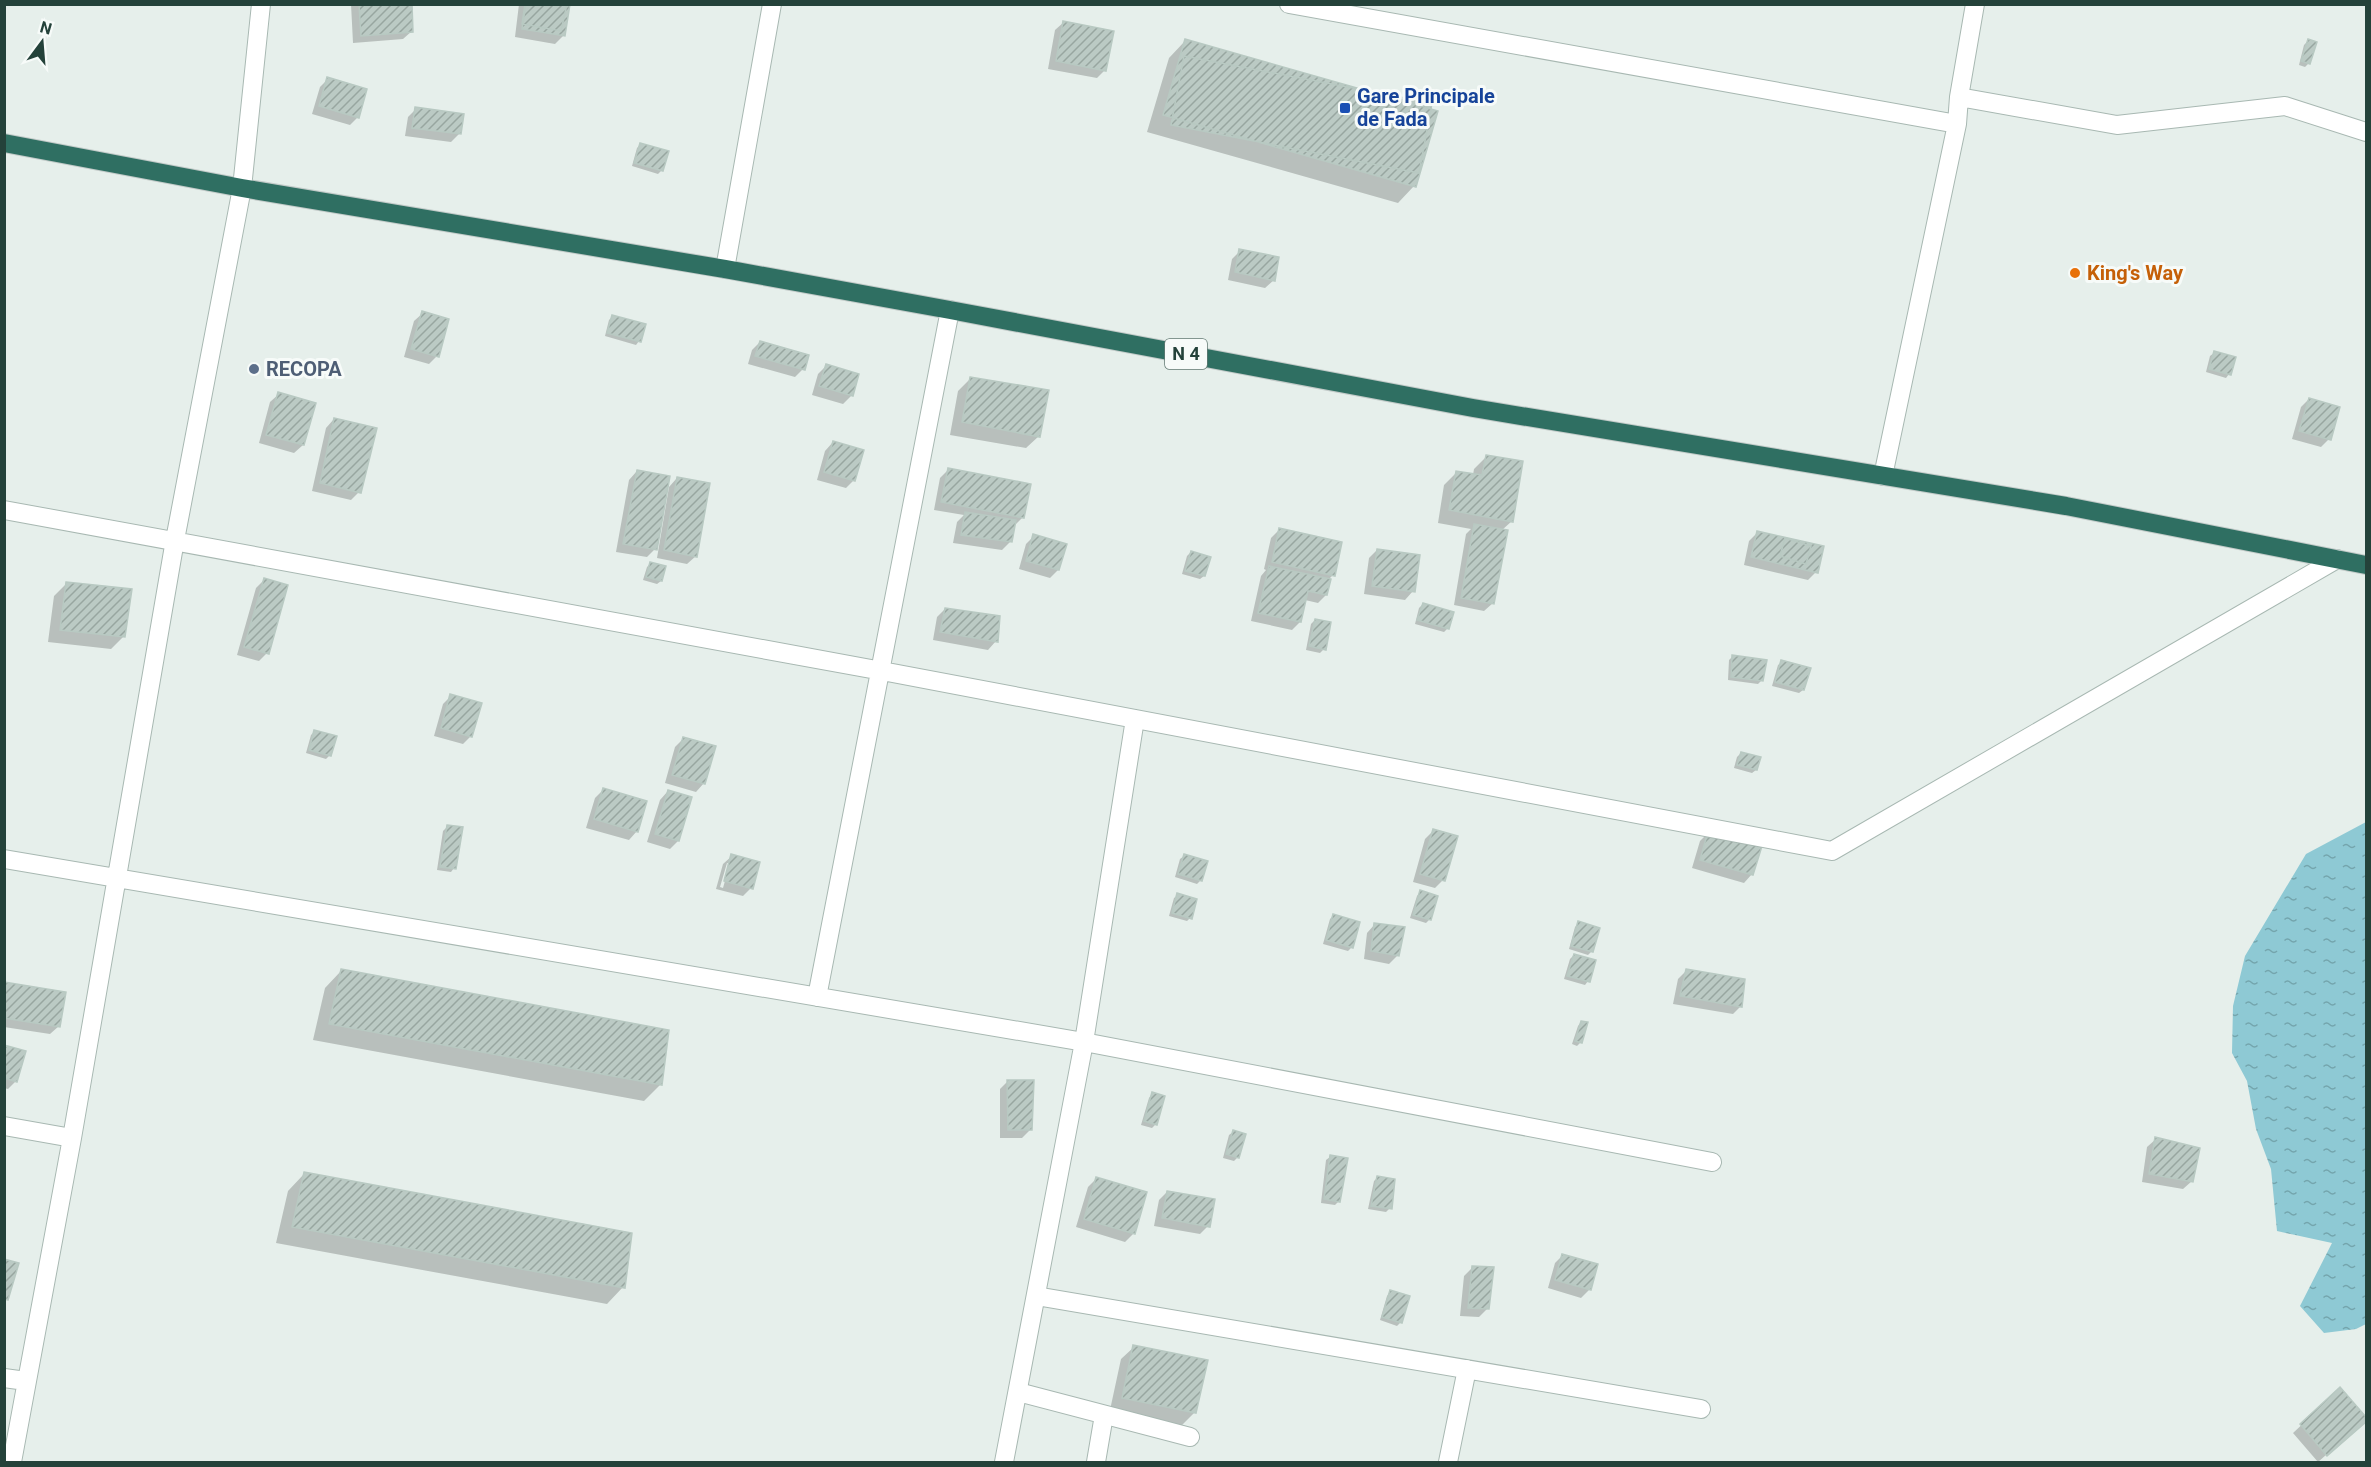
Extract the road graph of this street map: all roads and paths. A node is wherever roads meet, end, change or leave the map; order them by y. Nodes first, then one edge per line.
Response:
1 (261, 4) edge
2 (772, 4) edge
3 (1289, 4) edge
4 (1975, 4) edge
5 (1959, 97) junction
6 (1957, 124) junction
7 (2367, 132) edge
8 (4, 143) edge
9 (242, 188) junction
10 (725, 269) junction
11 (950, 309) junction
12 (1883, 476) junction
13 (4, 510) edge
14 (175, 540) junction
15 (2337, 559) junction
16 (2367, 565) edge
17 (882, 671) junction
18 (1135, 719) junction
19 (4, 859) edge
20 (116, 879) junction
21 (817, 997) junction
22 (1084, 1042) junction
23 (4, 1126) edge
24 (72, 1138) junction
25 (1712, 1162) dead end
26 (1036, 1296) junction
27 (1467, 1369) junction
28 (4, 1378) edge
29 (26, 1381) junction
30 (1018, 1392) junction
31 (1701, 1409) dead end
32 (1104, 1415) junction
33 (1190, 1437) dead end
34 (12, 1462) edge
35 (1004, 1462) edge
36 (1096, 1462) edge
37 (1448, 1462) edge

1 - 9 street
2 - 10 street
3 - 6 street
4 - 5 street
5 - 6 street
5 - 7 street
6 - 12 street
8 - 9 highway, N 4
9 - 10 highway, N 4
9 - 14 street
10 - 11 highway, N 4
11 - 12 highway, N 4
11 - 17 street
12 - 15 highway, N 4
13 - 14 street
14 - 17 street
14 - 20 street
15 - 16 highway, N 4
15 - 18 street
17 - 18 street
17 - 21 street
18 - 22 street
19 - 20 street
20 - 21 street
20 - 24 street
21 - 22 street
22 - 25 street
22 - 26 street
23 - 24 street
24 - 29 street
26 - 27 street
26 - 30 street
27 - 31 street
27 - 37 street
28 - 29 street
29 - 34 street
30 - 32 street
30 - 35 street
32 - 33 street
32 - 36 street

